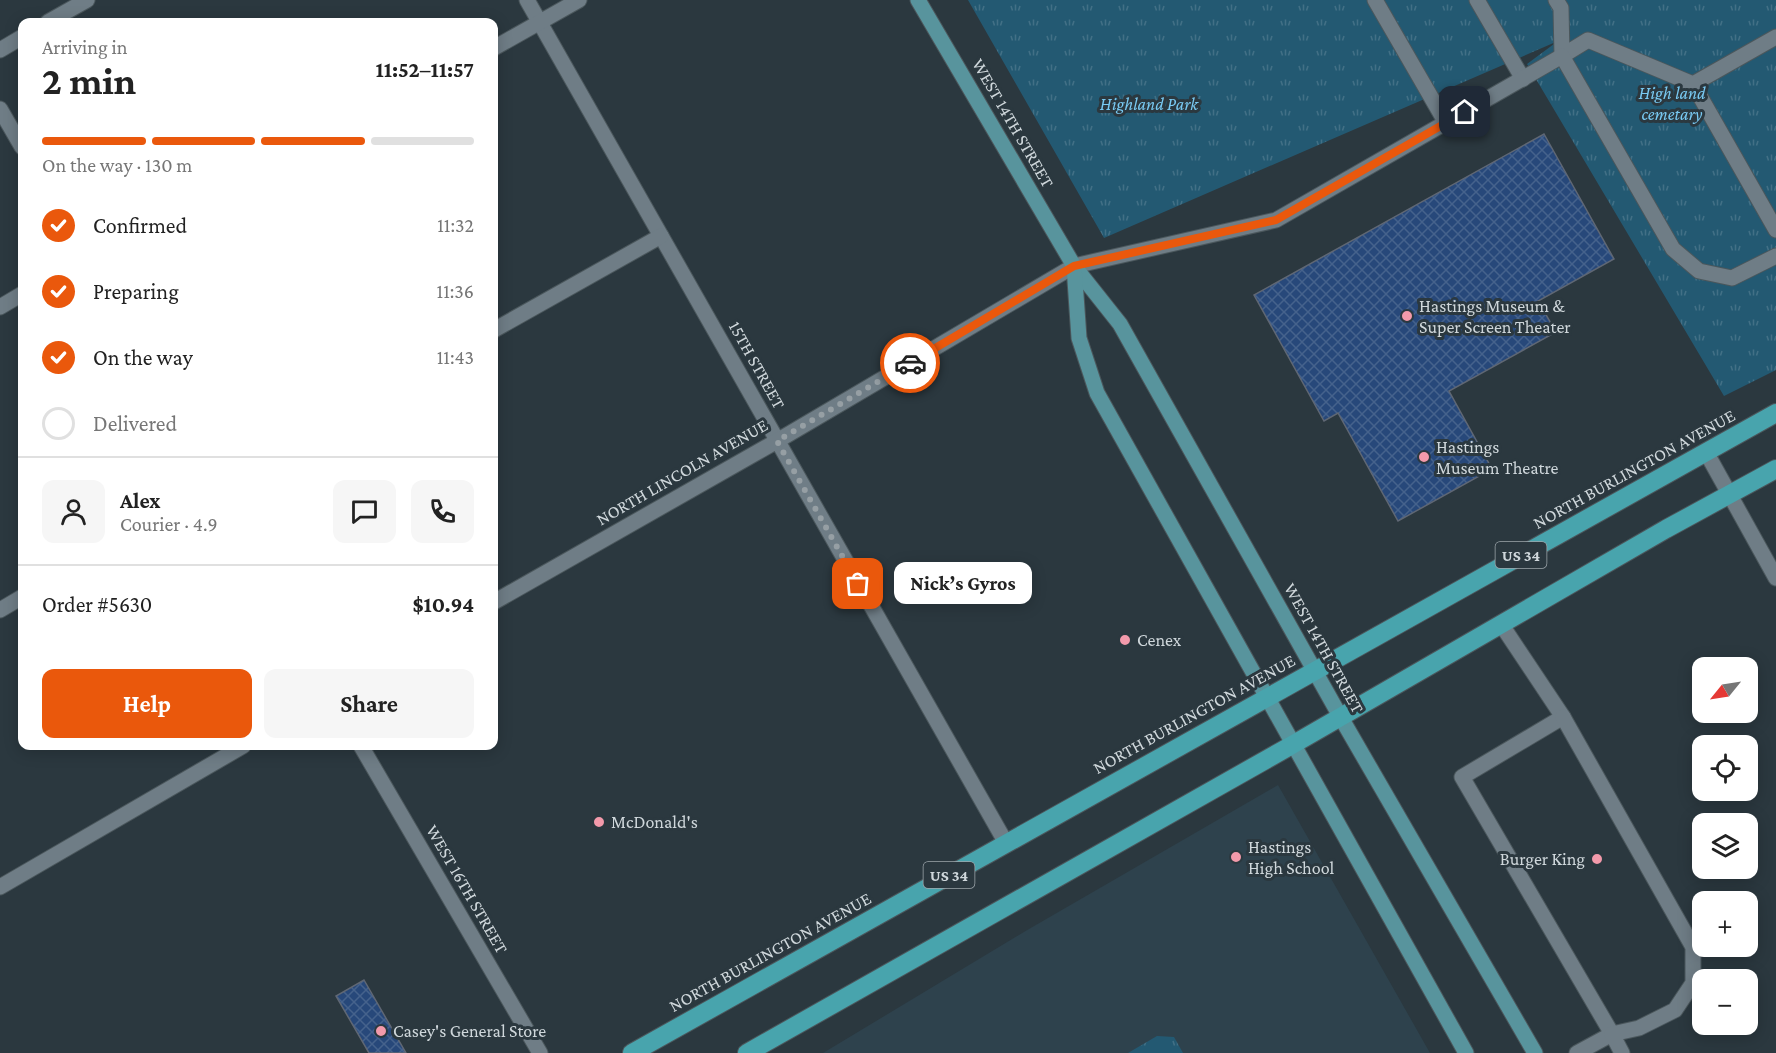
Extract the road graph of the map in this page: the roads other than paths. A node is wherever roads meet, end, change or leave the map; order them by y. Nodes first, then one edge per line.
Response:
1 (87, 0) edge
2 (527, 0) edge
3 (579, 0) edge
4 (918, 0) edge
5 (1375, 0) edge
6 (1477, 0) edge
7 (1556, 0) edge
8 (55, 18) edge
9 (540, 21) junction
10 (1776, 37) edge
11 (18, 39) edge
12 (498, 46) edge
13 (0, 50) edge
14 (1562, 56) junction
15 (1522, 79) junction
16 (1693, 84) junction
17 (0, 110) edge
18 (1446, 123) junction
19 (18, 140) edge
20 (1776, 230) edge
21 (661, 236) junction
22 (1776, 256) edge
23 (1074, 266) junction
24 (18, 296) edge
25 (0, 307) edge
26 (498, 328) edge
27 (1776, 414) edge
28 (777, 441) junction
29 (1706, 452) junction
30 (1776, 469) edge
31 (1729, 495) junction
32 (1776, 578) edge
33 (18, 599) edge
34 (498, 600) edge
35 (0, 610) edge
36 (1501, 624) junction
37 (1315, 670) junction
38 (1267, 698) junction
39 (1340, 716) junction
40 (1563, 717) junction
41 (1292, 745) junction
42 (236, 750) edge
43 (363, 750) edge
44 (1006, 843) junction
45 (0, 887) edge
46 (1611, 1034) junction
47 (540, 1053) edge
48 (632, 1053) edge
49 (747, 1053) edge
50 (1466, 1053) edge
51 (1535, 1053) edge
52 (1577, 1053) edge
53 (1622, 1053) edge

1 - 8 street
2 - 9 street, 15TH STREET
3 - 9 street
4 - 23 main road, WEST 14TH STREET
5 - 18 street
6 - 15 street
7 - 14 street
9 - 12 street
9 - 21 street, 15TH STREET
10 - 16 street
11 - 13 street
14 - 15 street, NORTH LINCOLN AVENUE
14 - 16 street, NORTH LINCOLN AVENUE
14 - 22 street
15 - 18 street, NORTH LINCOLN AVENUE
16 - 20 street
17 - 19 street
18 - 23 street, NORTH LINCOLN AVENUE
21 - 26 street
21 - 28 street, 15TH STREET
23 - 28 street, NORTH LINCOLN AVENUE
23 - 37 main road, WEST 14TH STREET
23 - 38 main road, WEST 14TH STREET
24 - 25 street
27 - 29 highway, NORTH BURLINGTON AVENUE / US 34
28 - 34 street, NORTH LINCOLN AVENUE
28 - 44 street, 15TH STREET
29 - 31 street
29 - 37 highway, NORTH BURLINGTON AVENUE / US 34
30 - 31 highway, US 34
31 - 32 street
31 - 36 highway, US 34
33 - 35 street
36 - 39 highway, US 34
36 - 40 street
37 - 38 highway, NORTH BURLINGTON AVENUE / US 34
37 - 39 main road, WEST 14TH STREET
38 - 41 main road, WEST 14TH STREET
38 - 44 highway, NORTH BURLINGTON AVENUE / US 34
39 - 41 highway, US 34
39 - 51 main road, WEST 14TH STREET
40 - 46 street
40 - 46 street
41 - 49 highway, US 34
41 - 50 main road, WEST 14TH STREET
42 - 45 street
43 - 47 street, WEST 16TH STREET
44 - 48 highway, NORTH BURLINGTON AVENUE / US 34
46 - 52 street
46 - 53 street

